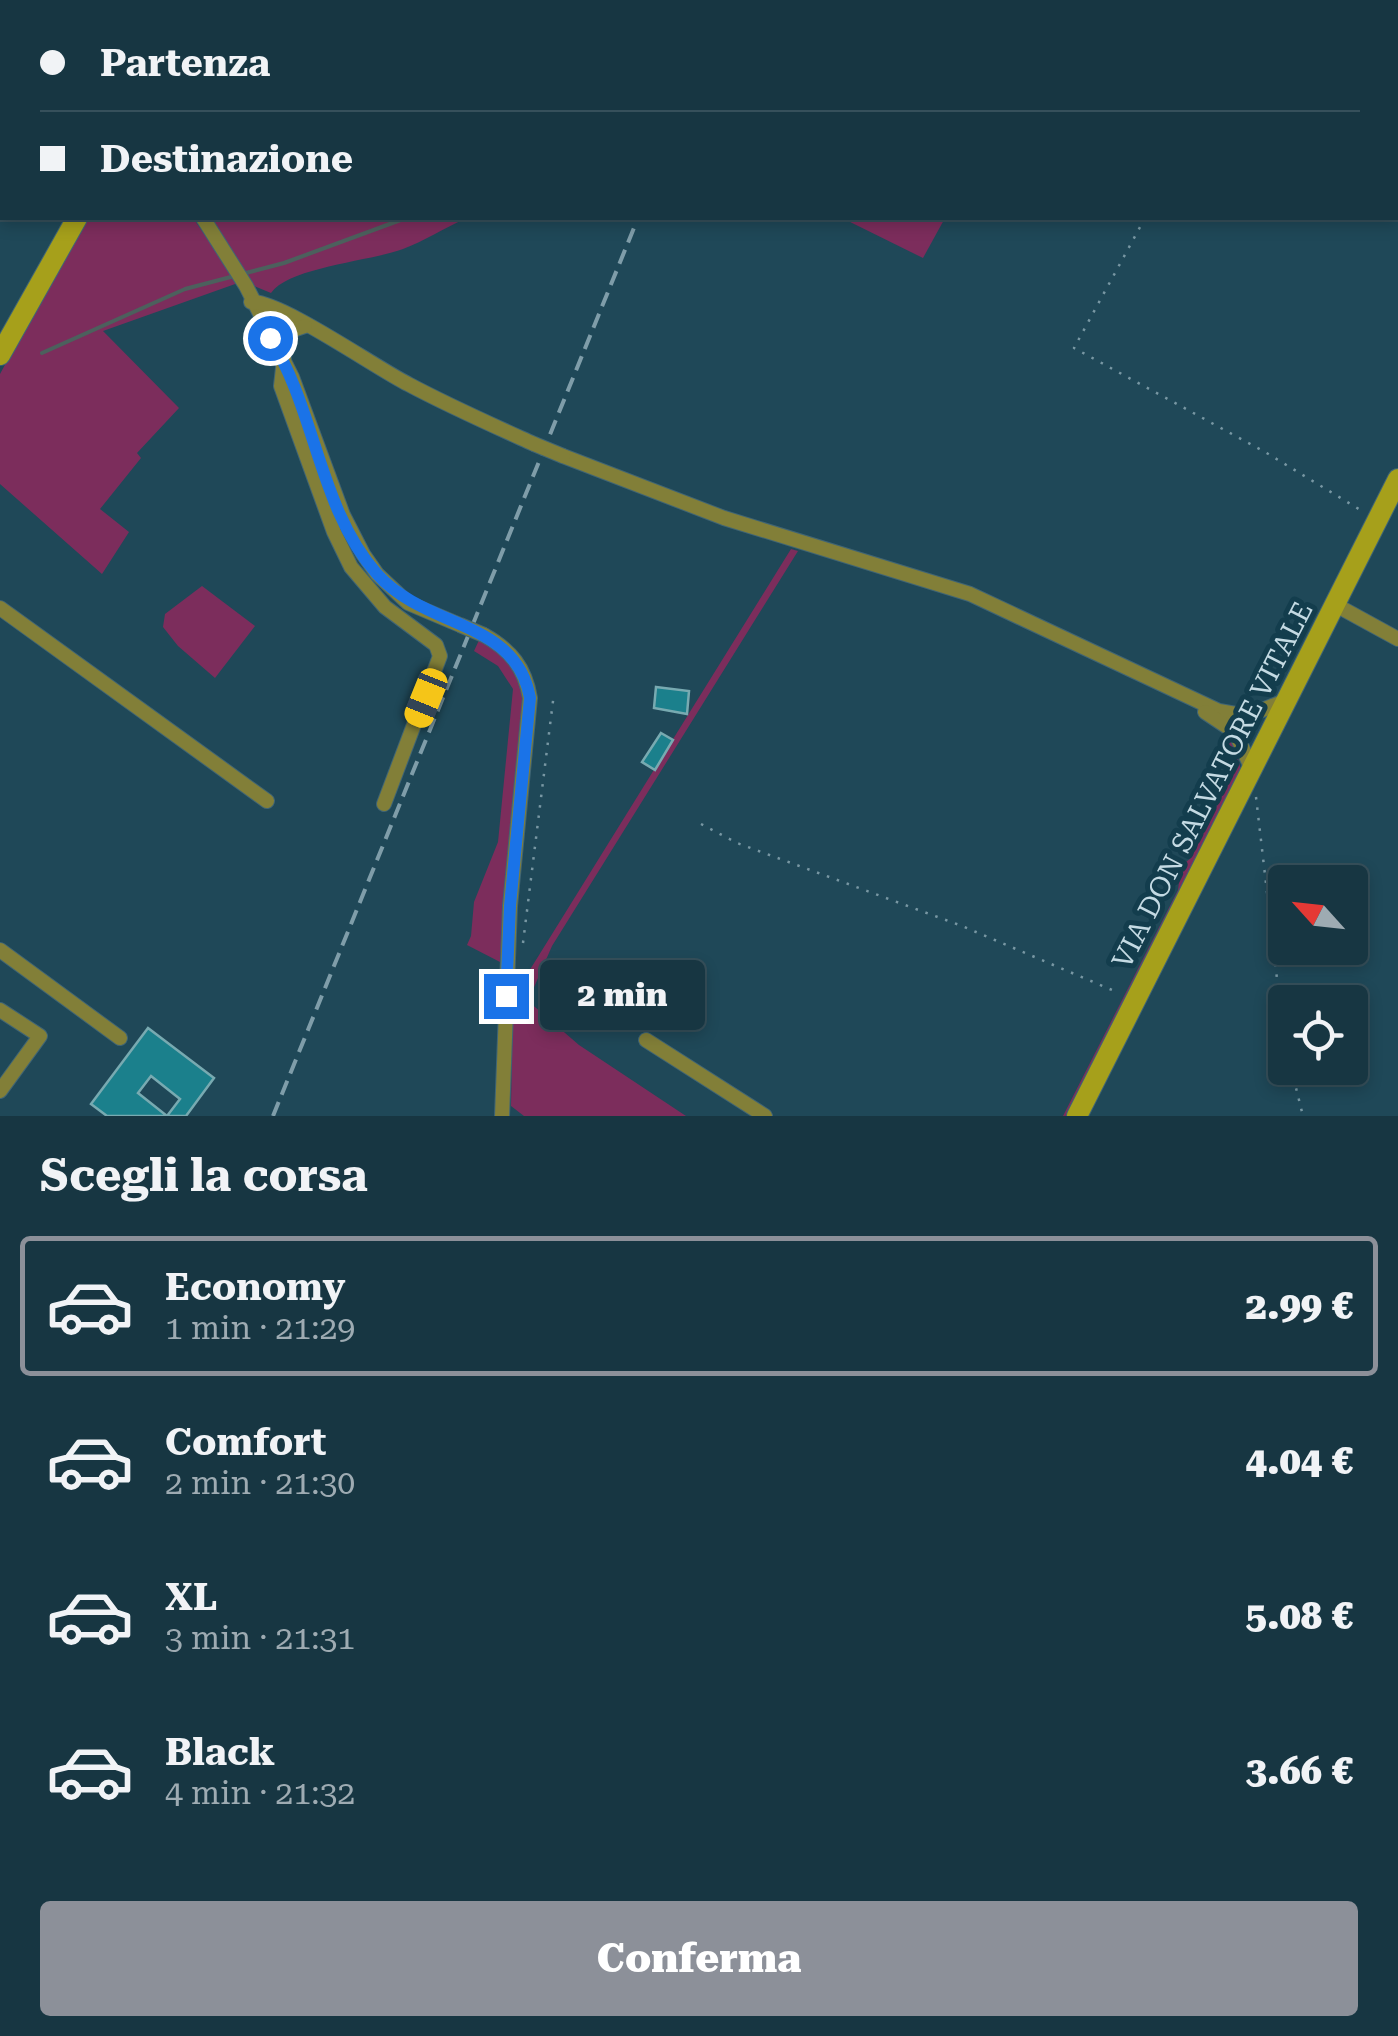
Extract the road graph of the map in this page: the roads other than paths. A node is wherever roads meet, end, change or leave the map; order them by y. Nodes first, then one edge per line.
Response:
1 (204, 220) edge
2 (67, 221) edge
3 (251, 302) junction
4 (306, 326) junction
5 (270, 338) junction
6 (0, 355) edge
7 (284, 359) junction
8 (1398, 479) edge
9 (1334, 604) junction
10 (0, 608) edge
11 (1398, 639) edge
12 (1184, 697) junction
13 (1285, 702) junction
14 (1253, 714) junction
15 (1234, 732) junction
16 (1268, 734) junction
17 (1248, 774) junction
18 (266, 802) dead end
19 (384, 804) dead end
20 (2, 955) edge
21 (0, 1010) edge
22 (120, 1038) dead end
23 (646, 1040) dead end
24 (0, 1092) edge
25 (505, 1115) edge
26 (766, 1116) edge
27 (1077, 1116) edge

1 - 3 street
2 - 6 street
3 - 4 street
3 - 5 street
4 - 5 street
4 - 12 street, bridge
5 - 7 street
7 - 19 street
7 - 25 street, bridge
8 - 9 street, VIA DON SALVATORE VITALE
9 - 11 street
9 - 13 street, VIA DON SALVATORE VITALE
10 - 18 street
12 - 14 street
12 - 15 street
13 - 14 street
13 - 16 street, VIA DON SALVATORE VITALE
14 - 16 street
15 - 16 street
15 - 17 street
16 - 17 street, VIA DON SALVATORE VITALE
17 - 27 street, VIA DON SALVATORE VITALE
20 - 22 street
21 - 24 street
23 - 26 street

